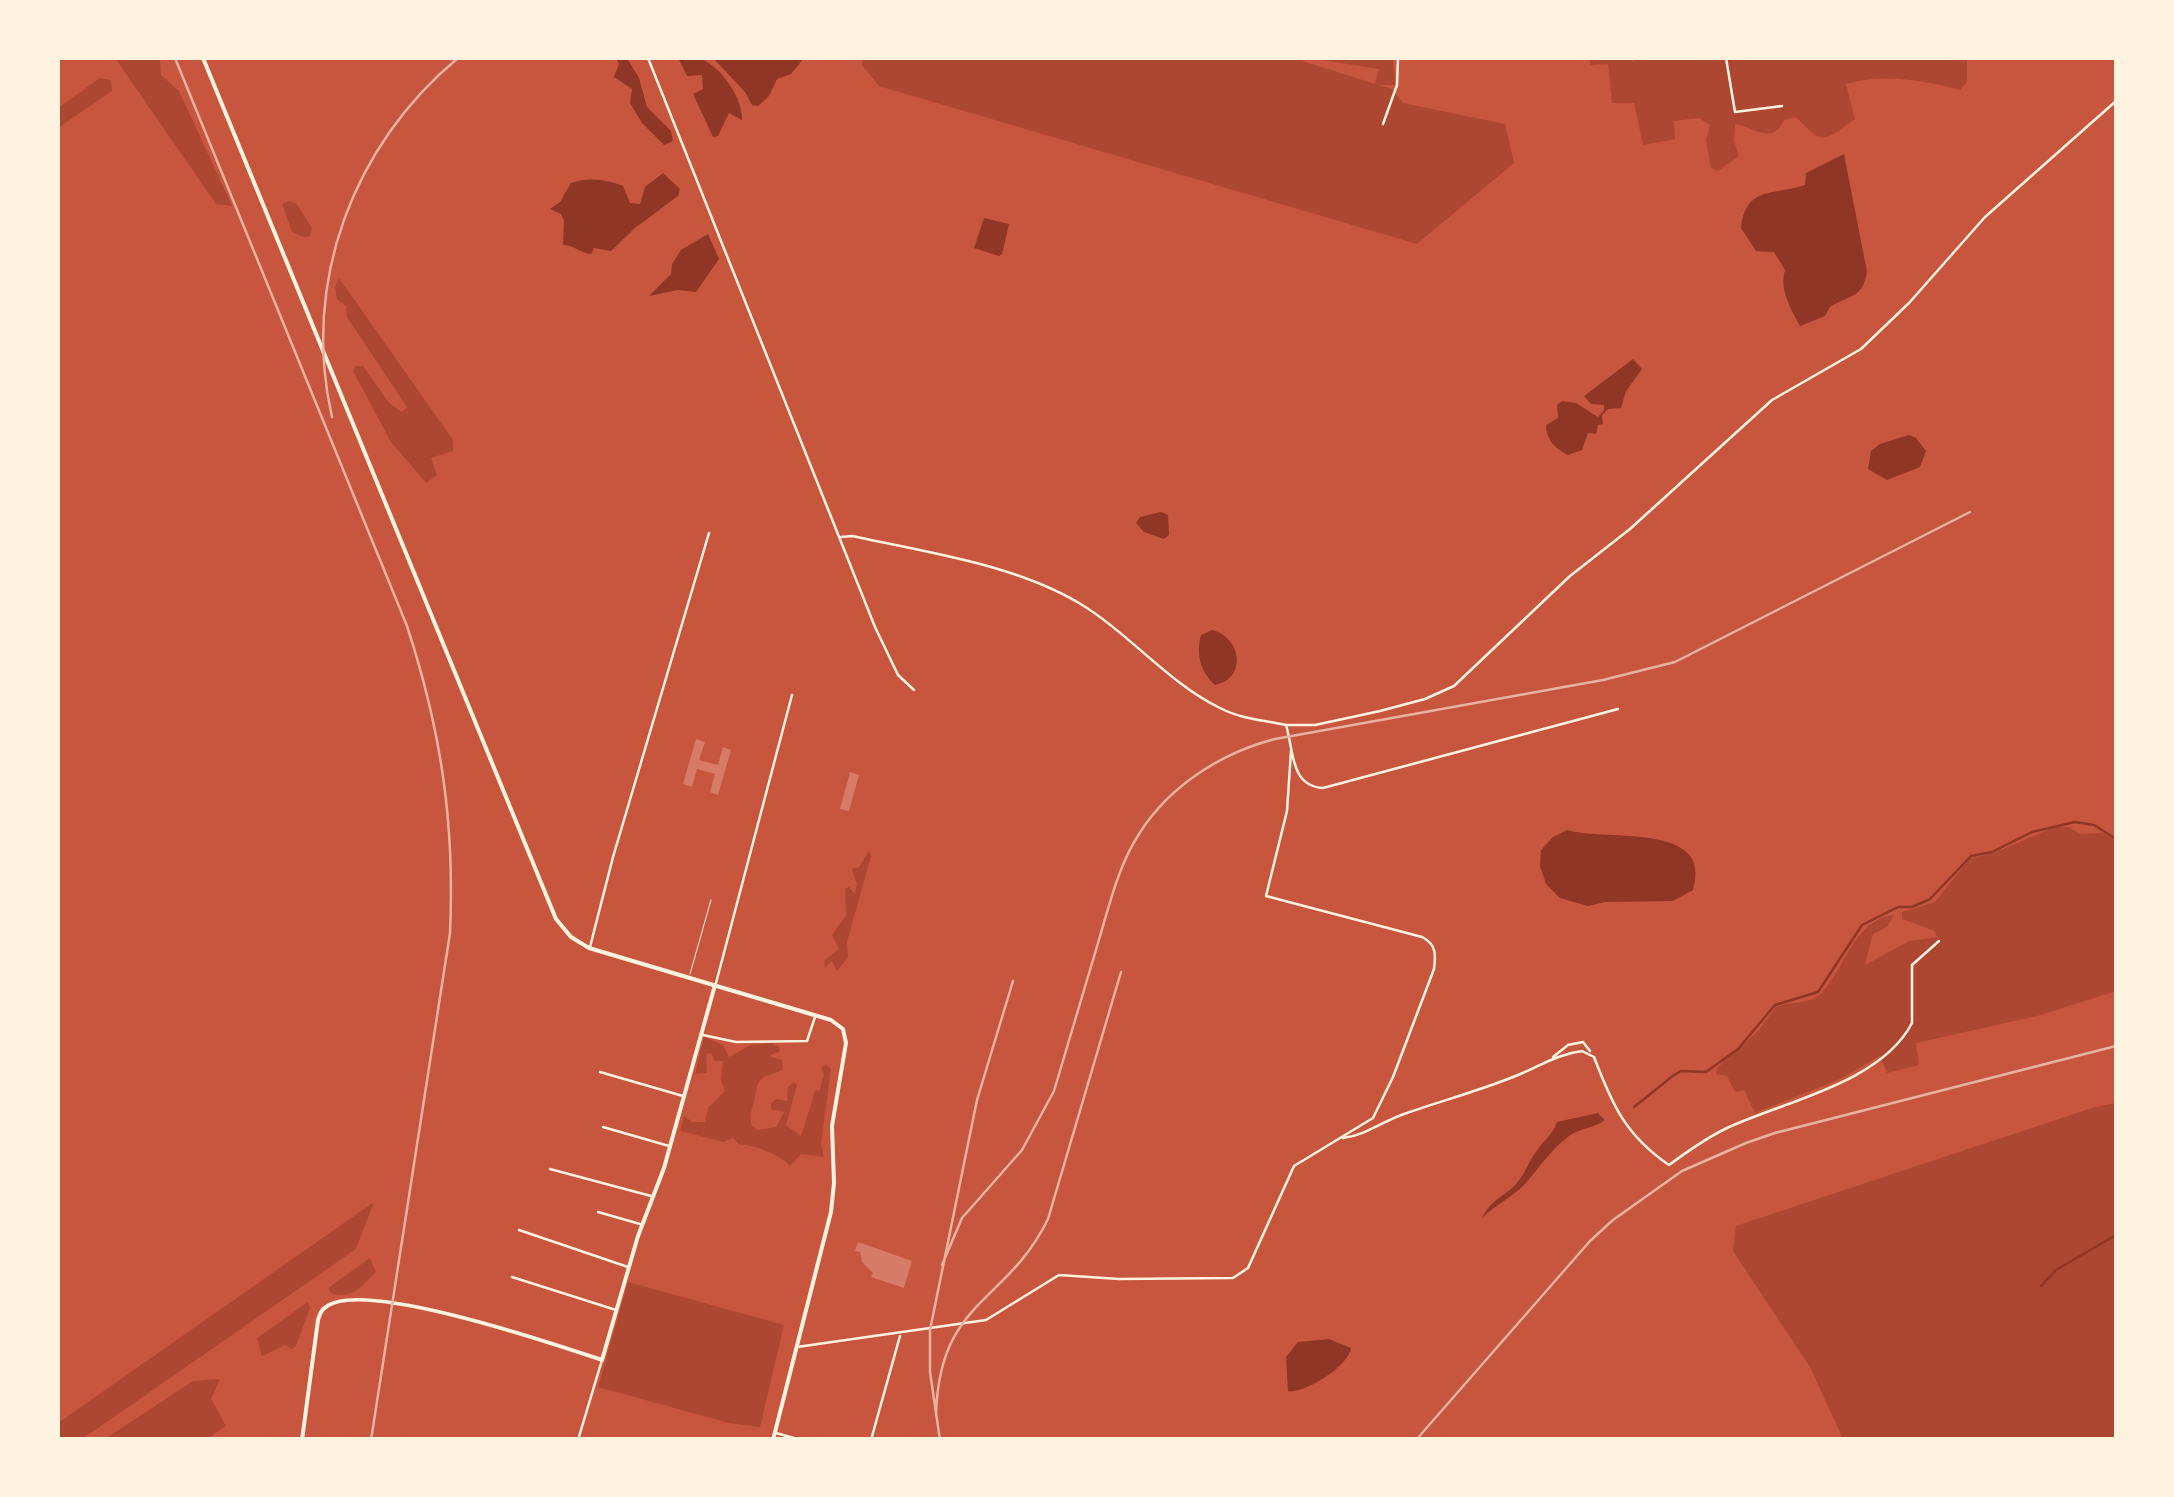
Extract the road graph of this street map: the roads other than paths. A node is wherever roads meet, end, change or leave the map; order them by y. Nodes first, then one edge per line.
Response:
1 (203, 58) edge
2 (648, 58) edge
3 (1398, 58) edge
4 (1726, 58) edge
5 (1760, 58) edge
6 (1805, 58) edge
7 (2116, 101) edge
8 (1782, 106) dead end
9 (1383, 124) dead end
10 (709, 533) dead end
11 (841, 537) junction
12 (914, 690) dead end
13 (792, 695) dead end
14 (1618, 709) dead end
15 (1286, 726) junction
16 (1291, 750) junction
17 (711, 900) dead end
18 (1939, 941) dead end
19 (589, 948) junction
20 (690, 977) junction
21 (715, 985) junction
22 (815, 1015) junction
23 (702, 1034) junction
24 (1591, 1052) junction
25 (1552, 1058) junction
26 (600, 1072) dead end
27 (684, 1096) junction
28 (604, 1127) dead end
29 (1341, 1138) junction
30 (670, 1147) junction
31 (550, 1169) dead end
32 (653, 1197) junction
33 (598, 1212) dead end
34 (642, 1225) junction
35 (519, 1230) dead end
36 (629, 1268) junction
37 (512, 1276) dead end
38 (618, 1310) junction
39 (900, 1335) junction
40 (796, 1348) junction
41 (602, 1360) junction
42 (775, 1432) junction
43 (302, 1440) edge
44 (578, 1440) edge
45 (773, 1440) edge
46 (801, 1440) edge
47 (870, 1440) edge
48 (1004, 1440) edge
49 (1050, 1440) edge

1 - 19 main road
2 - 11 street
3 - 9 street
4 - 8 street
5 - 6 street
7 - 15 street
10 - 19 street
11 - 12 street
11 - 15 street
13 - 21 street
14 - 16 street
15 - 16 street
16 - 29 street
17 - 20 lane
18 - 24 street
19 - 20 main road
20 - 21 main road
21 - 22 main road
21 - 23 main road
22 - 23 street
22 - 40 main road
23 - 27 main road
24 - 25 street
24 - 25 street
25 - 29 street
26 - 27 street
27 - 30 main road
28 - 30 street
29 - 39 street
30 - 32 main road
31 - 32 street
32 - 34 main road
33 - 34 street
34 - 36 main road
35 - 36 street
36 - 38 main road
37 - 38 street
38 - 41 main road
39 - 40 street
39 - 47 street
40 - 42 main road
41 - 43 main road
41 - 44 street
42 - 45 main road
42 - 46 street
48 - 49 street

